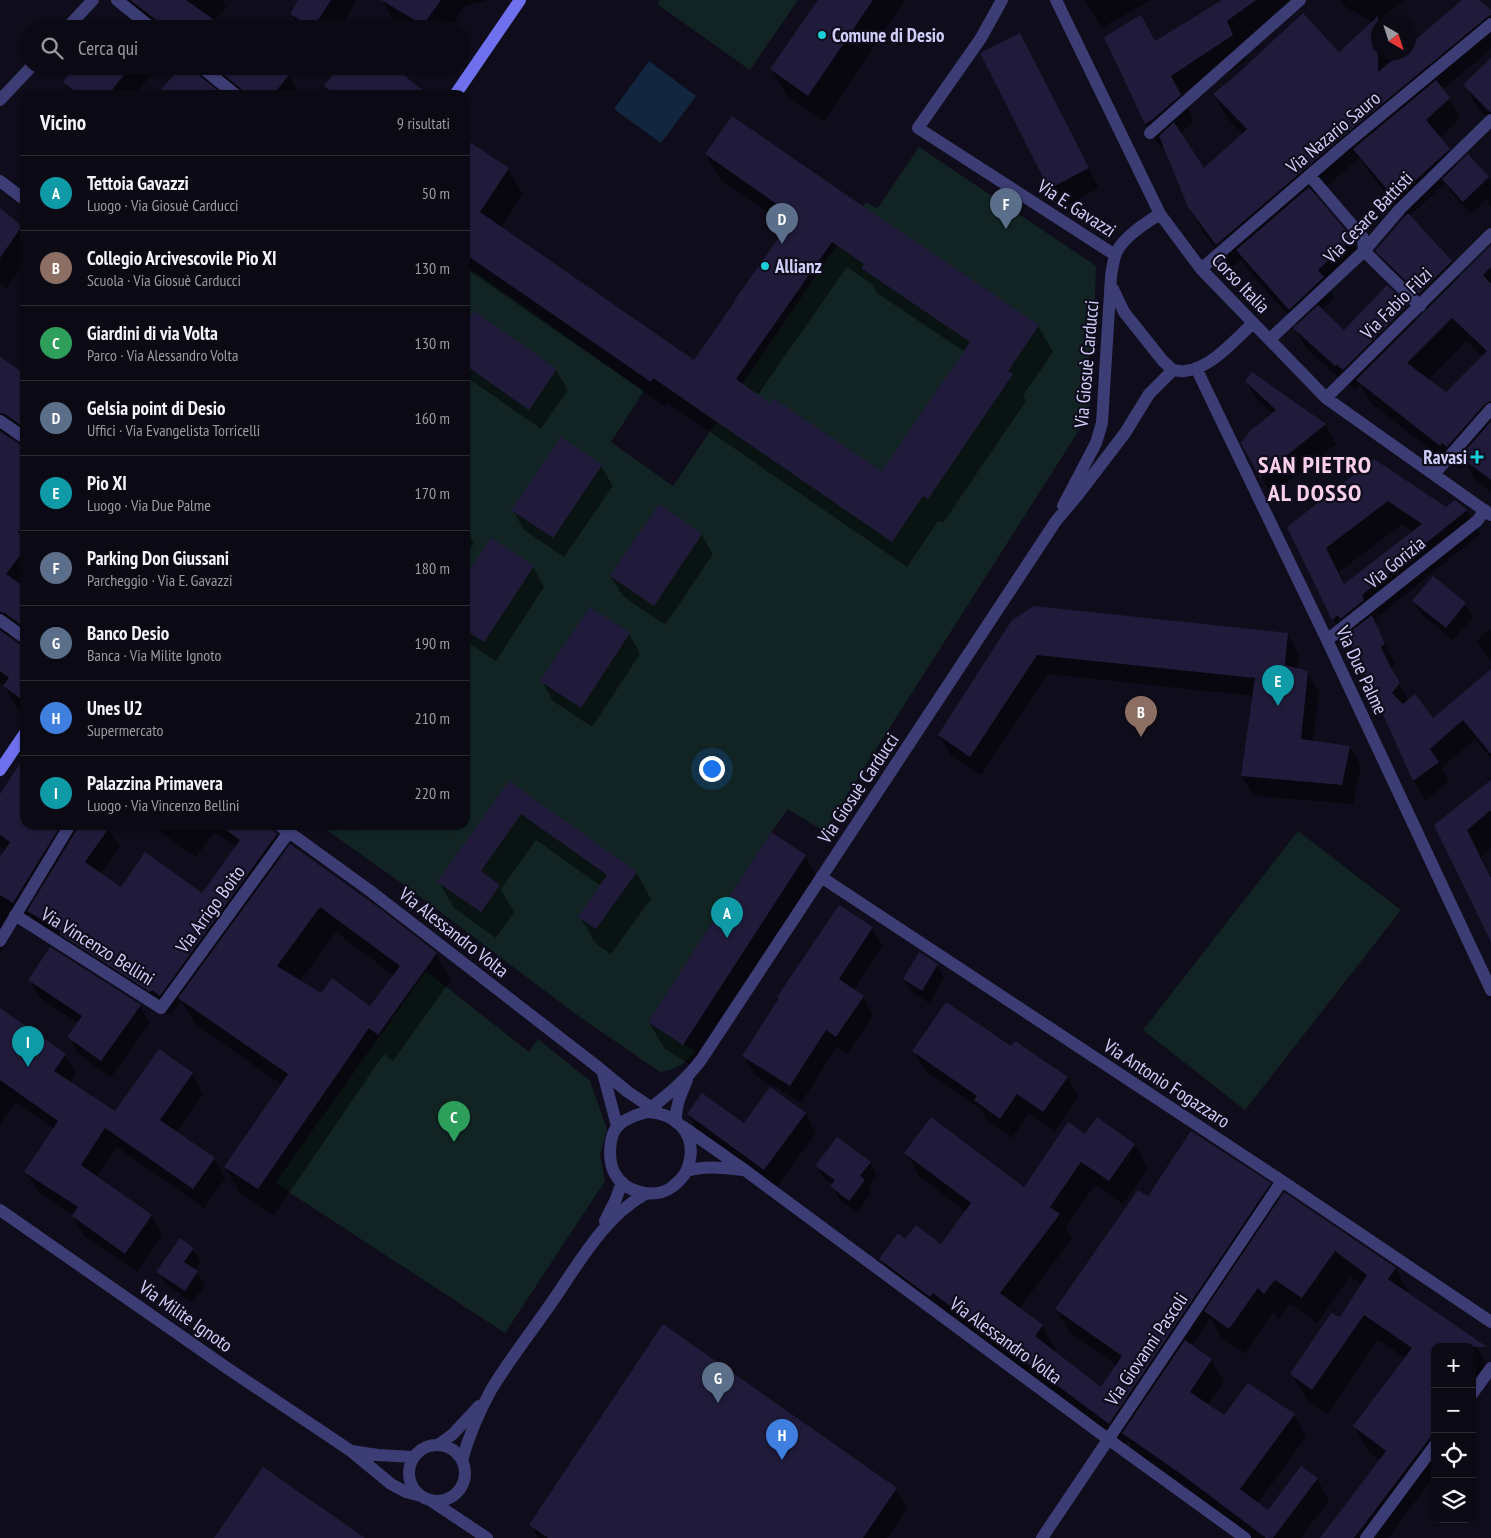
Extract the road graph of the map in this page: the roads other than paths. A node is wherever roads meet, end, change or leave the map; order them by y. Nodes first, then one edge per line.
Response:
1 (93, 0) edge
2 (117, 0) edge
3 (1002, 0) edge
4 (1056, 0) edge
5 (1300, 0) edge
6 (518, 1) edge
7 (74, 20) edge
8 (142, 20) edge
9 (1491, 24) edge
10 (470, 73) edge
11 (24, 75) edge
12 (211, 75) edge
13 (468, 75) edge
14 (230, 90) edge
15 (458, 90) edge
16 (0, 100) edge
17 (1491, 120) edge
18 (1150, 133) dead end
19 (1310, 176) junction
20 (0, 182) edge
21 (20, 196) edge
22 (1160, 214) junction
23 (1491, 234) edge
24 (1364, 252) junction
25 (1115, 255) junction
26 (1201, 270) junction
27 (1112, 287) junction
28 (1420, 306) junction
29 (1253, 324) junction
30 (1270, 339) junction
31 (1196, 368) junction
32 (1173, 370) junction
33 (1326, 398) junction
34 (1491, 409) edge
35 (0, 421) edge
36 (20, 435) edge
37 (1434, 474) junction
38 (1488, 513) edge
39 (1056, 521) junction
40 (0, 620) edge
41 (20, 634) edge
42 (1327, 640) junction
43 (20, 740) edge
44 (0, 770) edge
45 (67, 830) edge
46 (283, 830) edge
47 (287, 830) edge
48 (822, 876) junction
49 (15, 915) junction
50 (0, 941) edge
51 (1491, 990) edge
52 (161, 1008) joint
53 (603, 1073) junction
54 (689, 1076) junction
55 (652, 1111) junction
56 (679, 1124) junction
57 (617, 1126) junction
58 (687, 1171) junction
59 (746, 1171) junction
60 (1282, 1181) junction
61 (622, 1182) junction
62 (645, 1194) junction
63 (0, 1210) edge
64 (589, 1248) junction
65 (1491, 1322) edge
66 (1491, 1368) edge
67 (1476, 1389) edge
68 (490, 1393) junction
69 (1108, 1439) junction
70 (438, 1445) junction
71 (1431, 1450) edge
72 (351, 1451) junction
73 (414, 1457) junction
74 (462, 1460) junction
75 (426, 1498) junction
76 (487, 1538) edge
77 (1042, 1538) edge
78 (1245, 1538) edge
79 (1366, 1538) edge

1 - 7 street
2 - 8 street
3 - 25 street, Via E. Gavazzi
4 - 22 street, Corso Italia
5 - 18 street
6 - 10 street
9 - 19 street, Via Nazario Sauro
11 - 16 street
12 - 14 street
13 - 15 street
17 - 24 street, Via Cesare Battisti
19 - 24 street
19 - 26 street, Via Nazario Sauro
20 - 21 street
22 - 25 street, Via E. Gavazzi
22 - 26 street, Corso Italia
23 - 28 street, Via Fabio Filzi
24 - 28 street
24 - 30 street, Via Cesare Battisti
25 - 27 street, Via E. Gavazzi
26 - 29 street, Corso Italia
27 - 32 street, Via Giosuè Carducci
27 - 39 street, Via Giosuè Carducci
28 - 33 street, Via Fabio Filzi
29 - 30 street, Corso Italia
29 - 31 street
30 - 33 street, Corso Italia
31 - 32 street
31 - 42 street, Via Due Palme
32 - 39 street, Via Giosuè Carducci
33 - 37 street, Corso Italia
34 - 37 street
35 - 36 street
37 - 38 street, Corso Italia
38 - 42 street, Via Gorizia
39 - 48 street, Via Giosuè Carducci
40 - 41 street
42 - 51 street, Via Due Palme
43 - 44 street
45 - 49 street
46 - 52 street, Via Arrigo Boito
47 - 53 street, Via Alessandro Volta
48 - 54 street, Via Giosuè Carducci
48 - 60 street, Via Antonio Fogazzaro
49 - 50 street
49 - 52 street, Via Vincenzo Bellini
53 - 55 street, Via Alessandro Volta
53 - 57 street
54 - 55 street, Via Giosuè Carducci
54 - 56 street, Via Giosuè Carducci
55 - 56 street
55 - 57 street
56 - 58 street
56 - 59 street, Via Alessandro Volta
57 - 61 street
58 - 59 street, Via Alessandro Volta
58 - 62 street
59 - 69 street, Via Alessandro Volta
60 - 65 street, Via Antonio Fogazzaro
60 - 69 street, Via Giovanni Pascoli
61 - 62 street
61 - 64 street
62 - 64 street
63 - 72 street, Via Milite Ignoto
64 - 68 street
66 - 67 street
68 - 70 street
68 - 74 street
69 - 77 street, Via Giovanni Pascoli
69 - 78 street, Via Alessandro Volta
70 - 73 street
70 - 74 street
71 - 79 street
72 - 73 street, Via Milite Ignoto
72 - 75 street, Via Milite Ignoto
73 - 75 street
74 - 75 street
75 - 76 street

